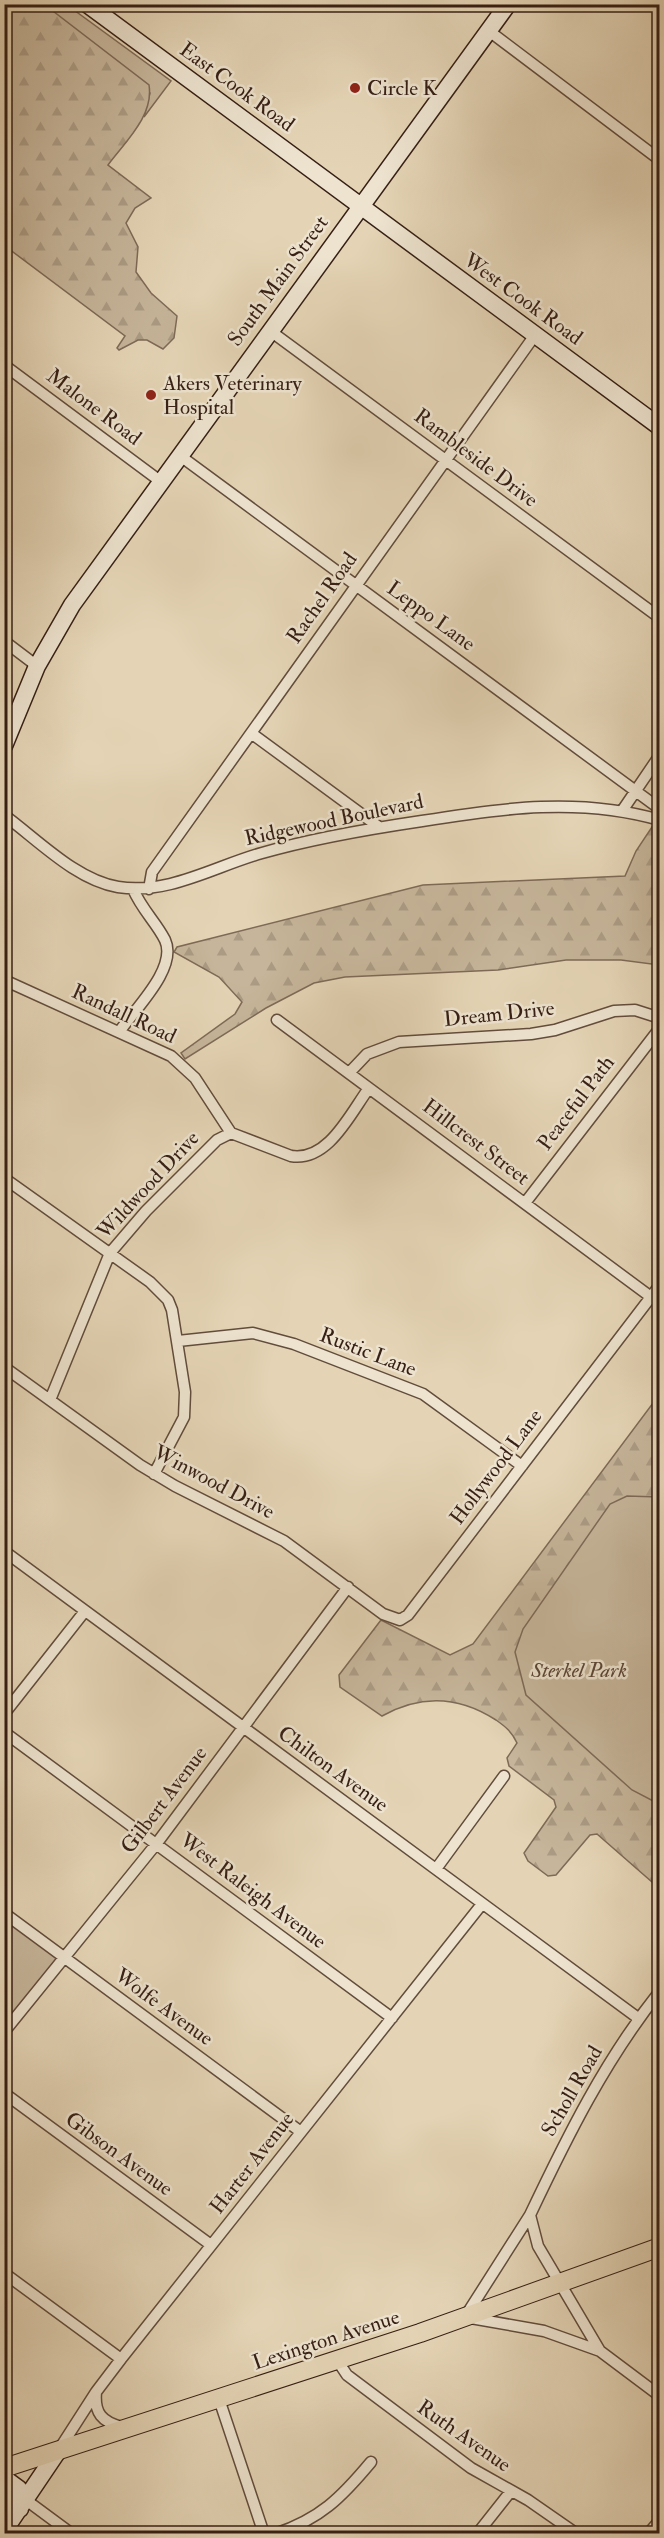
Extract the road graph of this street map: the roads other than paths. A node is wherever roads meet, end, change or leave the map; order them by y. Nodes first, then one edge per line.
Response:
1 (87, 4) edge
2 (508, 4) edge
3 (489, 31) junction
4 (660, 160) edge
5 (360, 207) junction
6 (269, 330) junction
7 (535, 335) junction
8 (4, 365) edge
9 (660, 427) edge
10 (179, 455) junction
11 (446, 459) junction
12 (160, 481) junction
13 (355, 584) junction
14 (660, 618) edge
15 (4, 641) edge
16 (37, 666) junction
17 (250, 733) junction
18 (4, 746) edge
19 (660, 755) edge
20 (634, 790) junction
21 (660, 809) edge
22 (622, 811) junction
23 (4, 815) edge
24 (660, 820) edge
25 (379, 827) junction
26 (133, 889) junction
27 (148, 889) junction
28 (4, 980) edge
29 (660, 1018) edge
30 (278, 1020) dead end
31 (660, 1028) edge
32 (119, 1032) junction
33 (349, 1073) junction
34 (369, 1088) junction
35 (231, 1133) junction
36 (4, 1178) edge
37 (525, 1203) junction
38 (110, 1252) junction
39 (660, 1285) edge
40 (651, 1297) junction
41 (178, 1341) junction
42 (4, 1367) edge
43 (50, 1400) junction
44 (522, 1466) junction
45 (154, 1474) junction
46 (4, 1551) edge
47 (348, 1587) junction
48 (85, 1611) junction
49 (4, 1714) edge
50 (244, 1727) junction
51 (4, 1732) edge
52 (504, 1776) dead end
53 (156, 1843) junction
54 (436, 1869) junction
55 (482, 1904) junction
56 (4, 1913) edge
57 (66, 1958) junction
58 (660, 1992) edge
59 (392, 2018) junction
60 (638, 2018) junction
61 (4, 2032) edge
62 (4, 2093) edge
63 (301, 2132) junction
64 (530, 2216) junction
65 (211, 2245) junction
66 (660, 2247) edge
67 (4, 2273) edge
68 (559, 2283) junction
69 (465, 2317) junction
70 (600, 2351) junction
71 (121, 2360) junction
72 (337, 2360) junction
73 (96, 2392) junction
74 (660, 2396) edge
75 (219, 2398) junction
76 (128, 2429) junction
77 (58, 2451) junction
78 (371, 2462) dead end
79 (4, 2468) edge
80 (4, 2478) edge
81 (511, 2491) junction
82 (23, 2505) junction
83 (660, 2520) edge
84 (4, 2530) edge
85 (72, 2534) edge
86 (264, 2534) edge
87 (275, 2534) edge
88 (477, 2534) edge
89 (578, 2534) edge
90 (648, 2534) edge

1 - 5 street, East Cook Road
2 - 3 street, South Main Street
3 - 4 street
3 - 5 street, South Main Street
5 - 6 street, South Main Street
5 - 7 street, West Cook Road
6 - 10 street, South Main Street
6 - 11 street, Rambleside Drive
7 - 9 street, West Cook Road
7 - 11 street, Rachel Road
8 - 12 street, Malone Road
10 - 12 street, South Main Street
10 - 13 street, Leppo Lane
11 - 13 street, Rachel Road
11 - 14 street, Rambleside Drive
12 - 16 street, South Main Street
13 - 17 street, Rachel Road
13 - 20 street, Leppo Lane
15 - 16 street
16 - 18 street, South Main Street
17 - 25 street
17 - 27 street, Rachel Road
19 - 20 street
20 - 21 street, Leppo Lane
20 - 22 street
22 - 24 street, Ridgewood Boulevard
22 - 25 street, Ridgewood Boulevard
23 - 26 street, Ridgewood Boulevard
25 - 27 street, Ridgewood Boulevard
26 - 27 street, Ridgewood Boulevard
26 - 32 street
28 - 32 street, Randall Road
29 - 33 street, Dream Drive
30 - 33 street, Hillcrest Street
31 - 37 street, Peaceful Path
32 - 35 street, Randall Road
33 - 34 street, Hillcrest Street
34 - 35 street, Wildwood Drive
34 - 37 street, Hillcrest Street
35 - 38 street, Wildwood Drive
36 - 38 street
37 - 40 street, Hillcrest Street
38 - 41 street
38 - 43 street, Wildwood Drive
39 - 40 street, Hollywood Lane
40 - 44 street, Hollywood Lane
41 - 44 street, Rustic Lane
41 - 45 street
42 - 43 street, Winwood Drive
43 - 45 street, Winwood Drive
44 - 47 street, Hollywood Lane
45 - 47 street, Winwood Drive
46 - 48 street, Chilton Avenue
47 - 50 street, Gilbert Avenue
48 - 49 street
48 - 50 street, Chilton Avenue
50 - 53 street, Gilbert Avenue
50 - 54 street, Chilton Avenue
51 - 53 street, West Raleigh Avenue
52 - 54 street
53 - 57 street, Gilbert Avenue
53 - 59 street, West Raleigh Avenue
54 - 55 street, Chilton Avenue
55 - 59 street, Harter Avenue
55 - 60 street, Chilton Avenue
56 - 57 street, Wolfe Avenue
57 - 61 street, Gilbert Avenue
57 - 63 street, Wolfe Avenue
58 - 60 street, Scholl Road
59 - 63 street, Harter Avenue
60 - 64 street, Scholl Road
62 - 65 street, Gibson Avenue
63 - 65 street, Harter Avenue
64 - 68 street
64 - 69 street, Scholl Road
65 - 71 street, Harter Avenue
66 - 68 main road, Lexington Avenue
67 - 71 street
68 - 69 main road, Lexington Avenue
68 - 70 street
69 - 70 street
69 - 72 main road, Lexington Avenue
70 - 74 street
71 - 73 street, Harter Avenue
72 - 75 main road, Lexington Avenue
72 - 81 street, Ruth Avenue
73 - 76 street
73 - 77 street, Harter Avenue
75 - 76 main road, Lexington Avenue
75 - 86 street
76 - 77 main road, Lexington Avenue
77 - 79 main road, Lexington Avenue
77 - 82 street
78 - 87 street
80 - 82 street
81 - 88 street
81 - 89 street, Ruth Avenue
82 - 84 street
82 - 85 street
83 - 90 street

